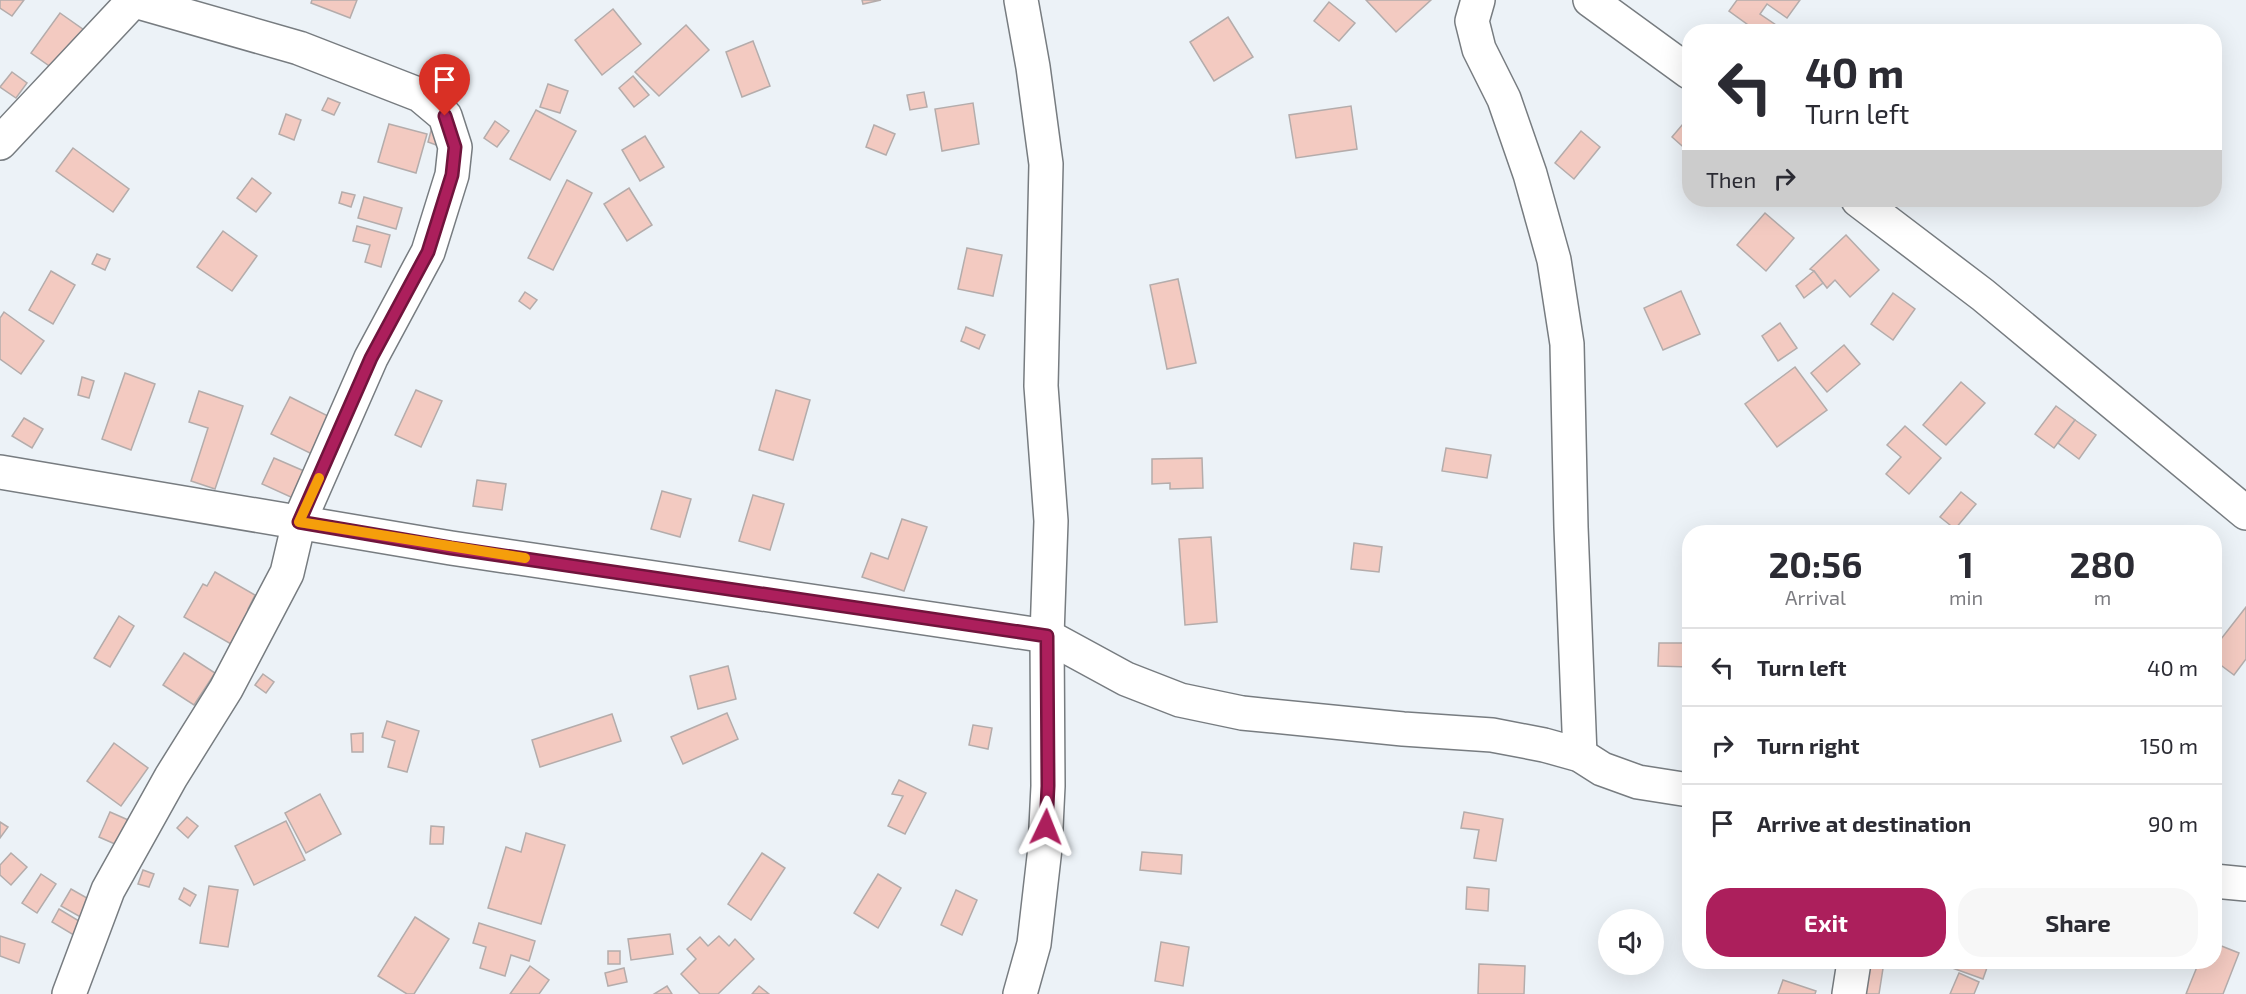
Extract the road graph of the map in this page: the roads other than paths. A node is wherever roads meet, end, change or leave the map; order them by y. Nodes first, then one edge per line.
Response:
1 (133, 0) edge
2 (1021, 0) edge
3 (1478, 0) edge
4 (1590, 0) edge
5 (1682, 67) edge
6 (0, 143) edge
7 (1867, 207) edge
8 (0, 472) edge
9 (2246, 513) edge
10 (299, 522) junction
11 (1047, 636) junction
12 (1580, 755) junction
13 (1682, 789) edge
14 (2222, 882) edge
15 (2246, 884) edge
16 (1853, 969) edge
17 (69, 994) edge
18 (1020, 994) edge
19 (1849, 994) edge

1 - 6 street
1 - 10 street
2 - 11 street
3 - 12 street
4 - 5 street
7 - 9 street
8 - 10 street
10 - 11 street
10 - 17 street
11 - 12 street
11 - 18 street
12 - 13 street
14 - 15 street
16 - 19 street

